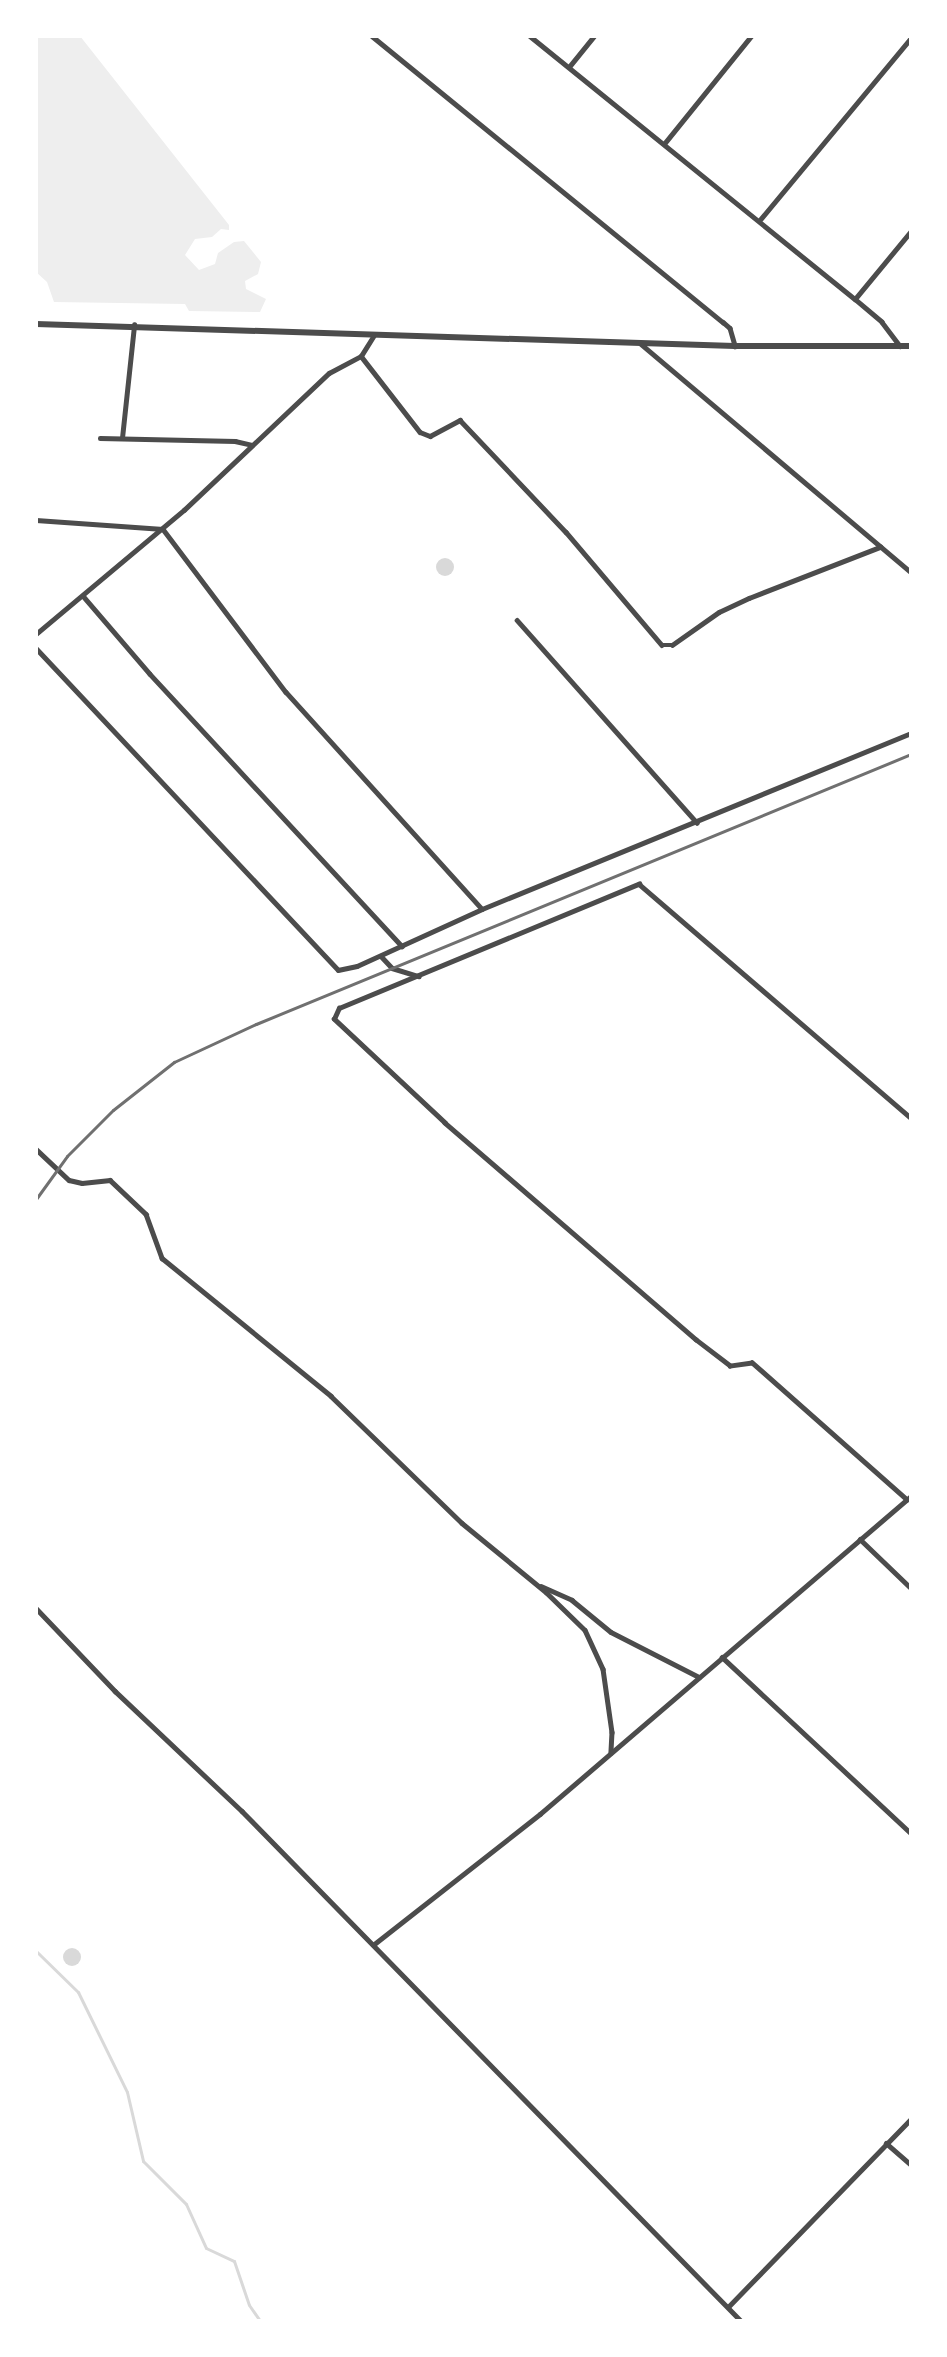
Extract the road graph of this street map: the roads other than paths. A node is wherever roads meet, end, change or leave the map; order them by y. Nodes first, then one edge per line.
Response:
1 (372, 36) edge
2 (530, 36) edge
3 (594, 36) edge
4 (751, 36) edge
5 (911, 38) edge
6 (569, 67) junction
7 (664, 144) junction
8 (759, 221) junction
9 (911, 231) edge
10 (855, 299) junction
11 (36, 324) edge
12 (134, 325) junction
13 (374, 335) junction
14 (639, 342) junction
15 (735, 346) junction
16 (911, 346) edge
17 (900, 347) junction
18 (361, 356) junction
19 (100, 438) dead end
20 (122, 438) junction
21 (252, 445) junction
22 (36, 520) edge
23 (162, 529) junction
24 (880, 546) junction
25 (911, 572) edge
26 (84, 597) junction
27 (517, 620) dead end
28 (36, 634) edge
29 (36, 648) edge
30 (911, 733) edge
31 (697, 824) junction
32 (482, 909) junction
33 (402, 946) junction
34 (381, 956) junction
35 (420, 976) junction
36 (911, 1118) edge
37 (36, 1149) edge
38 (909, 1498) edge
39 (860, 1539) junction
40 (533, 1582) junction
41 (911, 1588) edge
42 (36, 1608) edge
43 (722, 1657) junction
44 (699, 1677) junction
45 (611, 1752) junction
46 (911, 1833) edge
47 (373, 1945) junction
48 (911, 2119) edge
49 (886, 2143) junction
50 (911, 2165) edge
51 (728, 2307) junction
52 (741, 2321) edge

1 - 15 street
2 - 6 street
3 - 6 street
4 - 7 street
5 - 8 street
6 - 7 street
7 - 8 street
8 - 10 street
9 - 10 street
10 - 17 street
11 - 12 street
12 - 13 street
12 - 20 street
13 - 14 street
13 - 18 street
14 - 15 street
14 - 24 street
15 - 17 street
16 - 17 street
18 - 21 street
18 - 24 street
19 - 20 street
20 - 21 street
21 - 23 street
22 - 23 street
23 - 26 street
23 - 32 street
24 - 25 street
26 - 28 street
26 - 33 street
27 - 31 street
29 - 34 street
30 - 31 street
31 - 32 street
32 - 33 street
33 - 34 street
34 - 35 street
35 - 36 street
35 - 38 street
37 - 40 street
38 - 39 street
39 - 41 street
39 - 43 street
40 - 44 street
40 - 45 street
42 - 47 street
43 - 44 street
43 - 46 street
44 - 45 street
45 - 47 street
47 - 51 street
48 - 49 street
49 - 50 street
49 - 51 street
51 - 52 street

